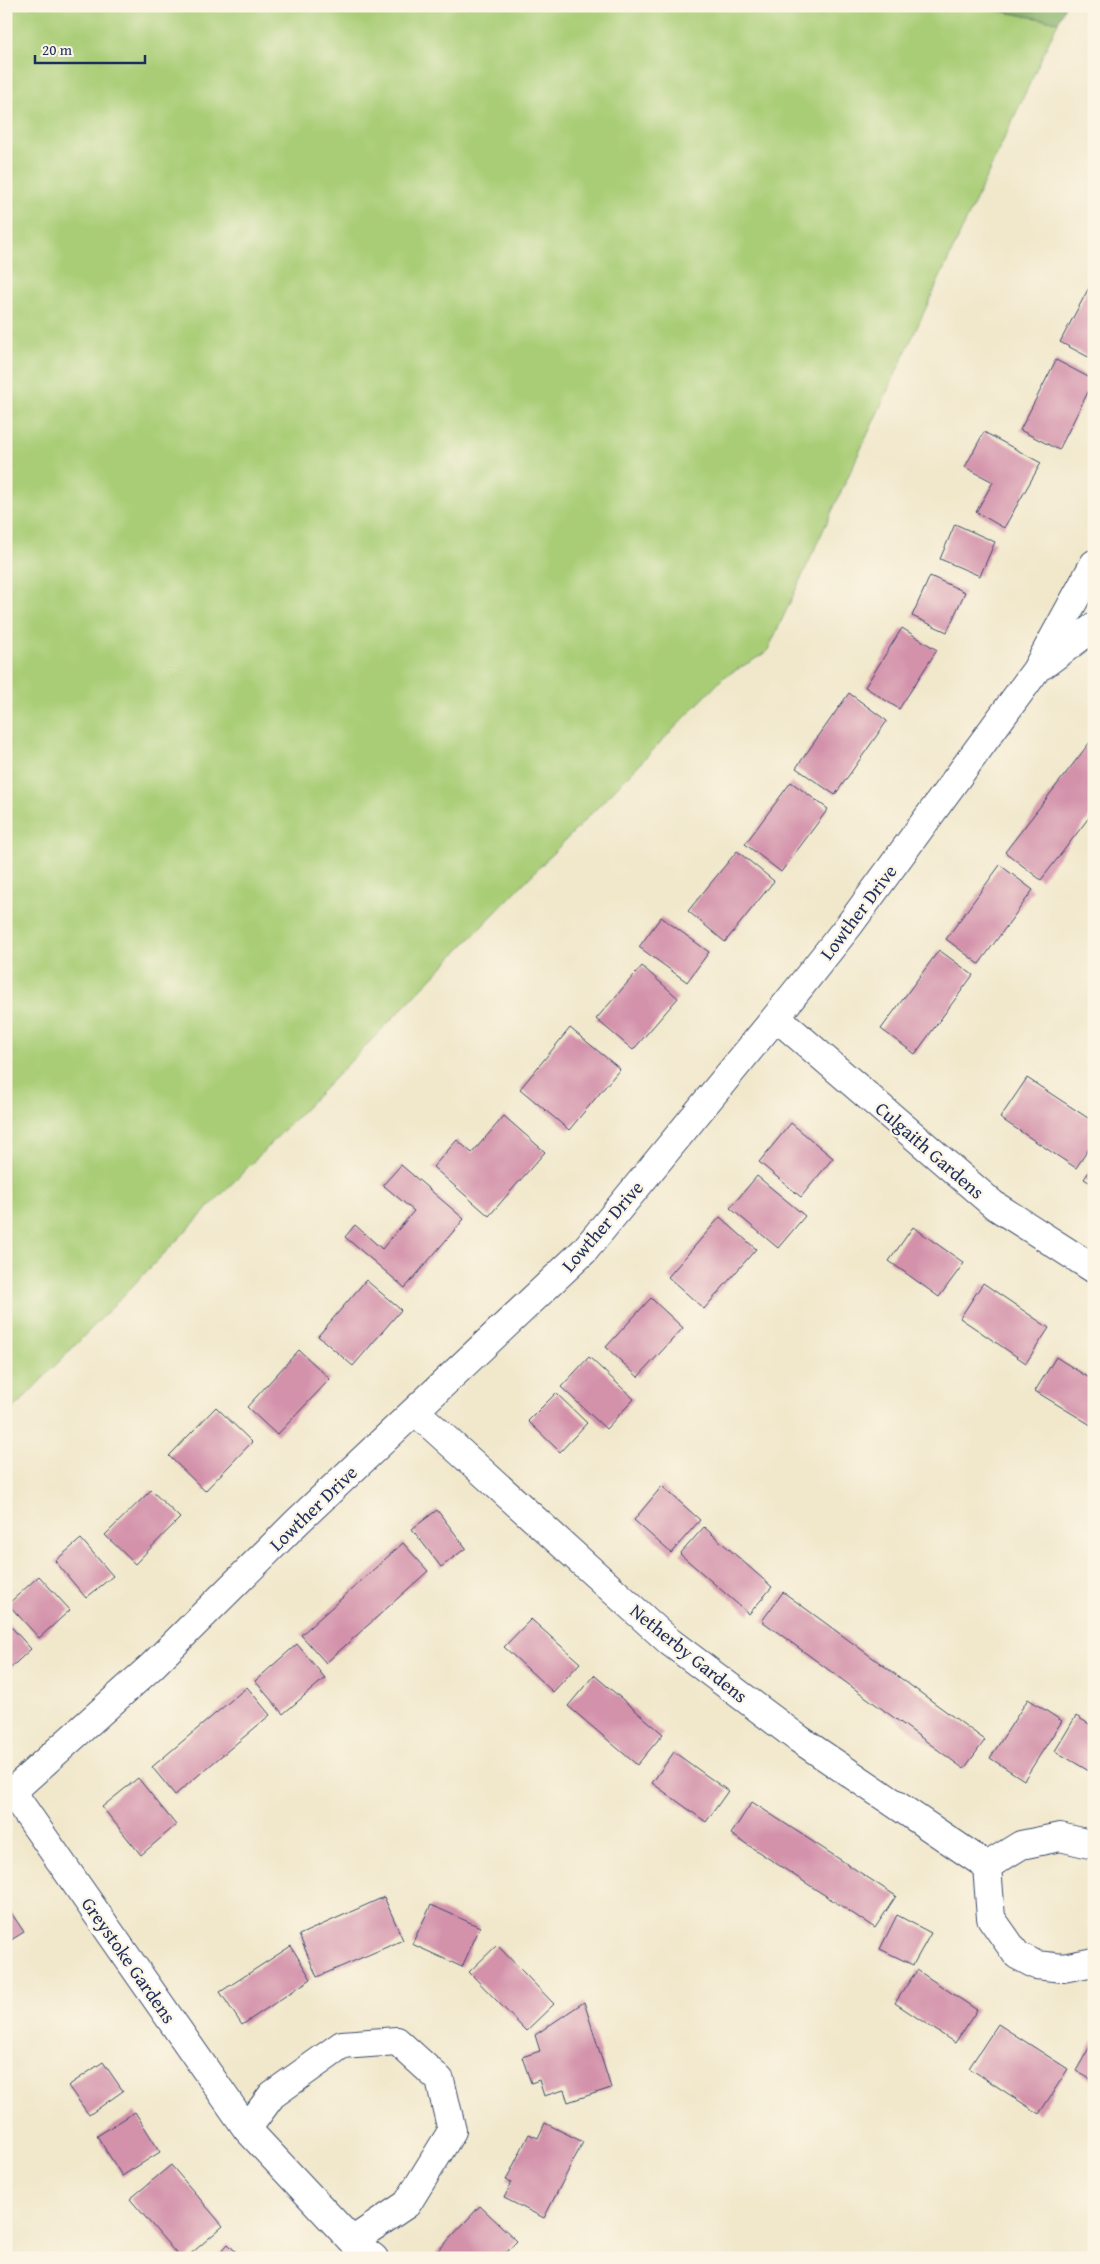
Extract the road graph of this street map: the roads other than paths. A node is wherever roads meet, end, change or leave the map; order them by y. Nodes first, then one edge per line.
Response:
1 (1094, 564) edge
2 (1094, 627) edge
3 (1036, 670) junction
4 (776, 1017) junction
5 (1094, 1269) edge
6 (415, 1411) junction
7 (9, 1794) edge
8 (1094, 1845) edge
9 (987, 1866) junction
10 (1094, 1962) edge
11 (247, 2129) junction
12 (352, 2241) junction
13 (374, 2258) edge

1 - 3 street, Lowther Drive
2 - 3 street
3 - 4 street, Lowther Drive
4 - 5 street, Culgaith Gardens
4 - 6 street, Lowther Drive
6 - 7 street, Lowther Drive
6 - 9 street, Netherby Gardens
7 - 11 street, Greystoke Gardens
8 - 9 street
9 - 10 street
11 - 12 street, Greystoke Gardens
11 - 12 street
12 - 13 street, Greystoke Gardens

